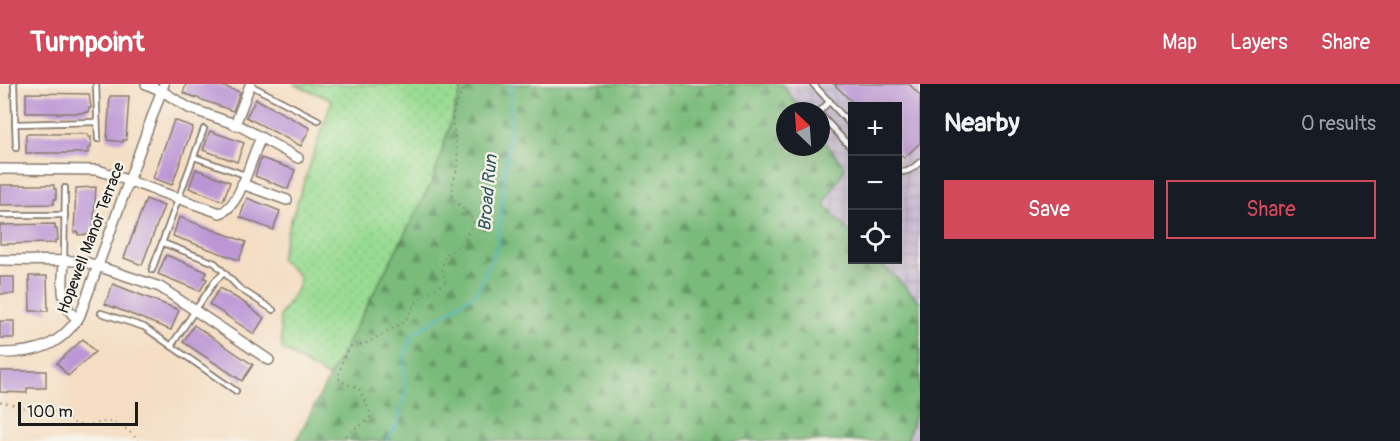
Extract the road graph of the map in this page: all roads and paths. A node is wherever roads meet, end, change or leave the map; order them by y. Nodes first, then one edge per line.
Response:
1 (14, 84) edge
2 (96, 84) edge
3 (146, 84) edge
4 (249, 84) edge
5 (465, 84) edge
6 (813, 84) edge
7 (163, 87) edge
8 (830, 101) joint
9 (318, 120) dead end
10 (848, 121) edge
11 (97, 122) junction
12 (830, 123) edge
13 (15, 124) junction
14 (235, 125) junction
15 (204, 129) dead end
16 (261, 138) junction
17 (98, 139) dead end
18 (848, 144) edge
19 (16, 148) dead end
20 (194, 157) junction
21 (298, 158) dead end
22 (920, 162) edge
23 (0, 169) edge
24 (902, 173) edge
25 (130, 180) junction
26 (243, 180) junction
27 (65, 188) dead end
28 (179, 200) junction
29 (287, 200) dead end
30 (0, 215) edge
31 (64, 215) junction
32 (474, 221) junction
33 (493, 226) dead end
34 (162, 243) junction
35 (0, 260) edge
36 (64, 260) junction
37 (99, 265) junction
38 (152, 270) dead end
39 (224, 273) junction
40 (195, 309) junction
41 (273, 310) dead end
42 (101, 313) dead end
43 (78, 319) junction
44 (171, 346) junction
45 (0, 353) edge
46 (269, 360) dead end
47 (236, 391) dead end
48 (0, 402) edge
49 (139, 441) edge
50 (343, 441) edge

1 - 13 lane
2 - 11 lane
3 - 7 street
4 - 9 lane
4 - 14 street
5 - 32 path
6 - 8 lane
7 - 14 street
7 - 25 street, Hopewell Manor Terrace
8 - 10 lane
11 - 13 lane
11 - 17 lane
12 - 18 lane
13 - 19 lane
14 - 16 street
15 - 20 lane
16 - 21 street
16 - 26 street
20 - 26 lane
20 - 28 lane
22 - 24 lane
23 - 25 street
25 - 28 street
25 - 37 street, Hopewell Manor Terrace
26 - 28 street
26 - 29 street
27 - 31 lane
28 - 34 lane
30 - 31 lane
31 - 36 lane
32 - 33 path
32 - 50 path
34 - 38 lane
34 - 39 lane
35 - 36 street
36 - 37 street
36 - 43 street
37 - 40 street
37 - 43 street, Hopewell Manor Terrace
39 - 40 lane
39 - 41 lane
40 - 44 lane
40 - 46 street
42 - 44 lane
43 - 45 street, Hopewell Manor Terrace
44 - 47 lane
48 - 49 path

